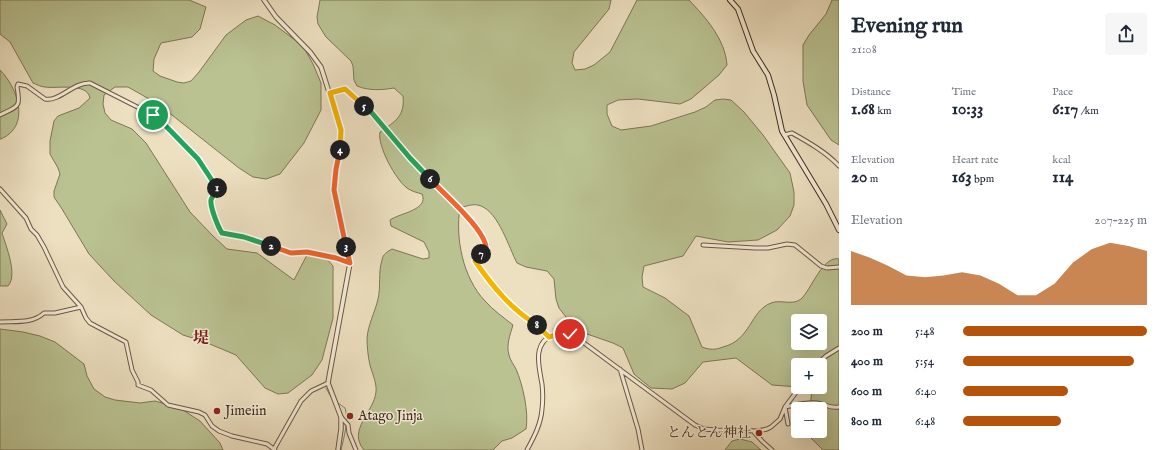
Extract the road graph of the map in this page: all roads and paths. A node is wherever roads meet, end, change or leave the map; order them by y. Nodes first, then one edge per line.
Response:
1 (264, 0) edge
2 (730, 0) edge
3 (330, 93) junction
4 (0, 116) edge
5 (784, 135) junction
6 (839, 166) edge
7 (0, 189) edge
8 (839, 230) edge
9 (703, 245) dead end
10 (350, 263) junction
11 (839, 267) edge
12 (82, 307) junction
13 (0, 322) edge
14 (549, 337) junction
15 (839, 348) edge
16 (824, 358) edge
17 (620, 369) junction
18 (328, 383) junction
19 (795, 394) edge
20 (785, 407) junction
21 (839, 407) edge
22 (341, 417) junction
23 (788, 424) dead end
24 (753, 431) junction
25 (275, 450) edge
26 (338, 450) edge
27 (356, 450) edge
28 (527, 450) edge
29 (642, 450) edge
30 (772, 450) edge

1 - 3 street
2 - 5 main road
3 - 10 street
3 - 14 street
4 - 10 street
5 - 6 street
5 - 8 main road
7 - 12 street
9 - 11 street
10 - 18 street
12 - 13 street
12 - 25 street
14 - 17 street
14 - 28 street
15 - 16 street
17 - 24 street
17 - 29 street
18 - 22 street
18 - 25 street
19 - 20 street
20 - 21 street
20 - 23 street
20 - 24 street
22 - 26 street
22 - 27 street
24 - 30 street

